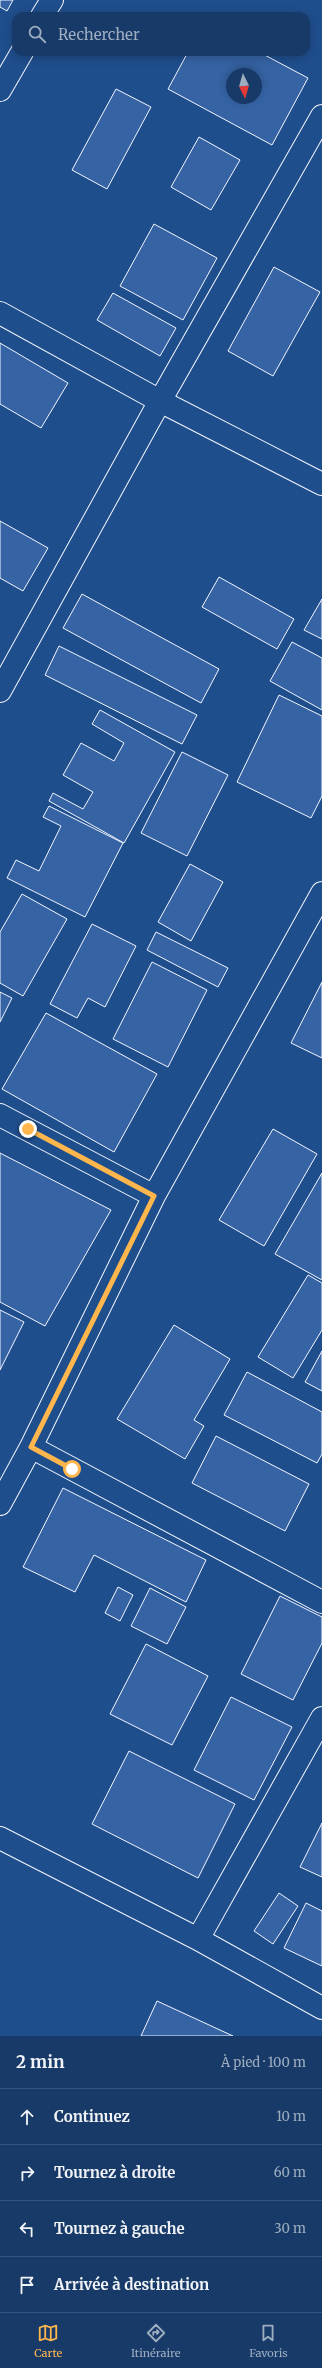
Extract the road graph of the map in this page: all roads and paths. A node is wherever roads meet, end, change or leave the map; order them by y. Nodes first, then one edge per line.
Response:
1 (52, 0) edge
2 (44, 12) edge
3 (20, 56) edge
4 (0, 90) edge
5 (322, 116) edge
6 (0, 313) edge
7 (160, 401) junction
8 (322, 484) edge
9 (0, 691) edge
10 (322, 894) edge
11 (0, 1115) edge
12 (154, 1196) junction
13 (31, 1447) junction
14 (0, 1504) edge
15 (322, 1602) edge
16 (322, 1718) edge
17 (0, 1838) edge
18 (198, 1939) junction
19 (322, 2008) edge

1 - 2 street
3 - 4 street
5 - 7 street
6 - 7 street
7 - 8 street
7 - 9 street
10 - 12 street
11 - 12 street
12 - 13 street
13 - 14 street
13 - 15 street
16 - 18 street
17 - 18 street
18 - 19 street

